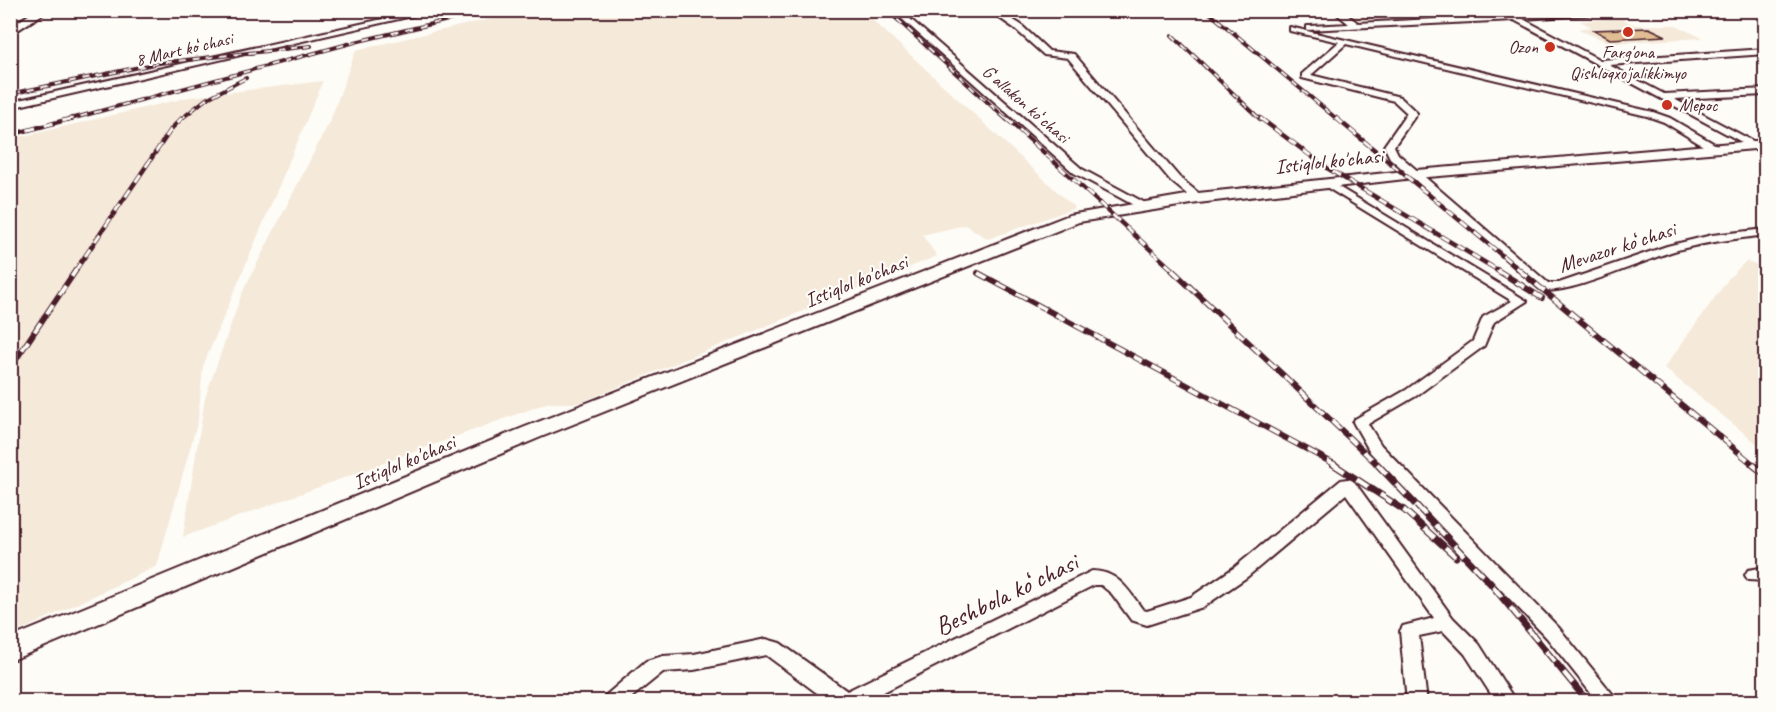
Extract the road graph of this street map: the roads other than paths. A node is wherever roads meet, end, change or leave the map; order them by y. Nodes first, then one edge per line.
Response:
1 (44, 10) edge
2 (435, 10) edge
3 (895, 10) edge
4 (991, 10) edge
5 (1335, 10) edge
6 (1500, 10) edge
7 (1658, 10) edge
8 (1516, 19) junction
9 (1356, 26) junction
10 (10, 32) edge
11 (1345, 41) junction
12 (1766, 51) edge
13 (1599, 63) junction
14 (1766, 92) edge
15 (1663, 97) junction
16 (10, 105) edge
17 (1761, 147) edge
18 (1714, 148) junction
19 (1414, 174) junction
20 (1328, 183) junction
21 (1198, 198) junction
22 (1145, 207) junction
23 (1766, 232) edge
24 (1447, 623) junction
25 (10, 650) edge
26 (612, 702) edge
27 (1417, 702) edge
28 (1508, 702) edge
29 (1610, 702) edge

1 - 10 main road
2 - 16 street, 8 Mart koʻchasi
3 - 22 street, Gʻallakon koʻchasi
4 - 21 street
5 - 9 street
6 - 8 street
7 - 8 street
8 - 9 street
8 - 13 street
9 - 11 street
11 - 18 street
11 - 19 street
12 - 13 street
13 - 15 street
14 - 15 street
15 - 17 street
17 - 18 main road, Istiqlol ko'chasi
18 - 19 main road, Istiqlol ko'chasi
19 - 20 main road, Istiqlol ko'chasi
19 - 23 street, Mevazor koʻchasi
20 - 21 main road, Istiqlol ko'chasi
20 - 29 street
21 - 22 main road, Istiqlol ko'chasi
22 - 25 main road, Istiqlol ko'chasi
24 - 26 street, Beshbola koʻchasi
24 - 27 street
24 - 28 street, Beshbola koʻchasi

